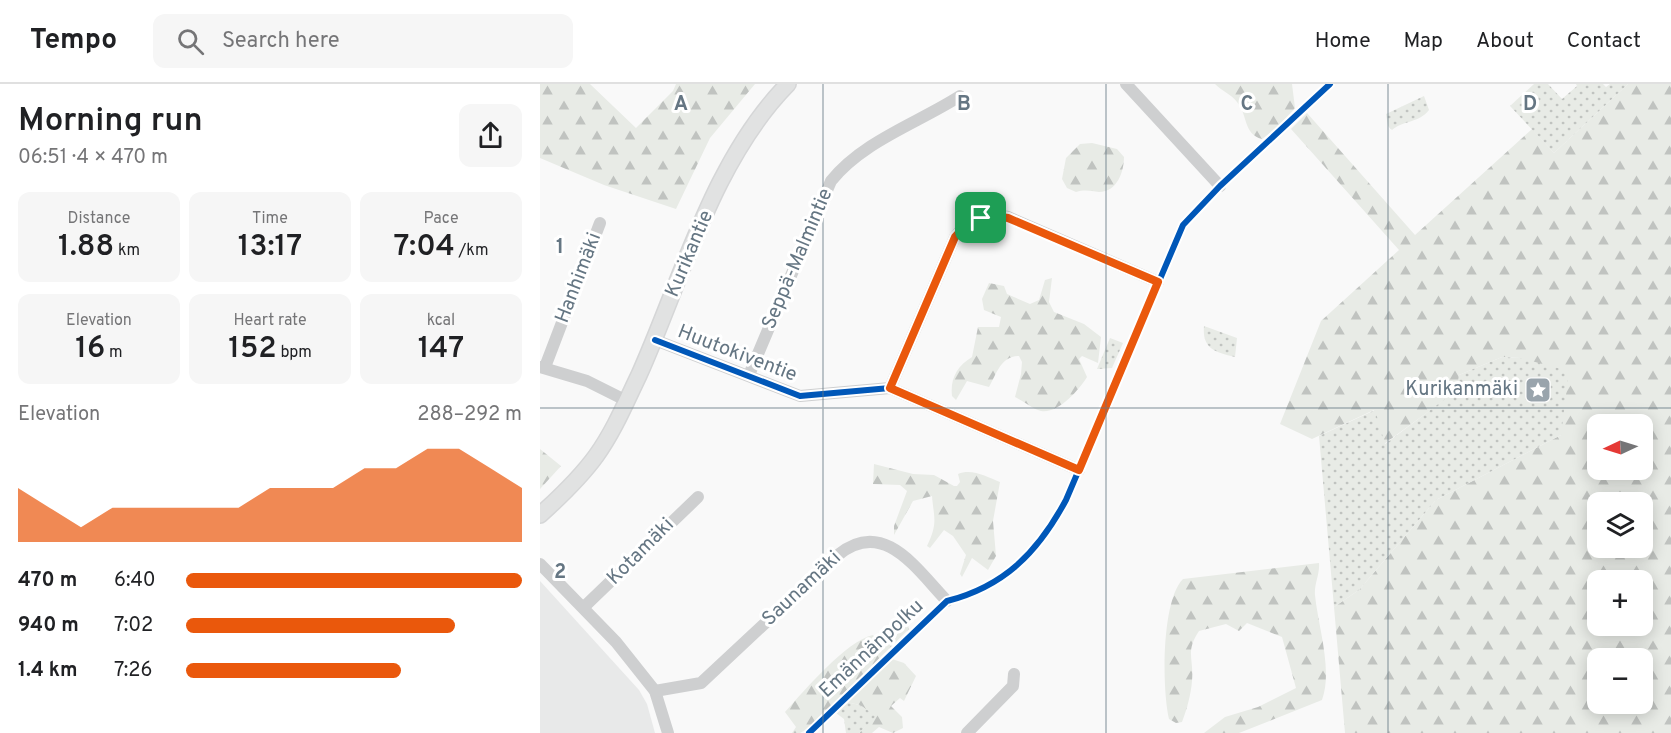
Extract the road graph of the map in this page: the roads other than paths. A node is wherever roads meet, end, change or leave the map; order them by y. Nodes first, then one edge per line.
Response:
1 (788, 84) edge
2 (1126, 84) edge
3 (960, 96) dead end
4 (1220, 186) dead end
5 (600, 223) dead end
6 (1158, 282) dead end
7 (655, 340) junction
8 (542, 367) edge
9 (749, 375) junction
10 (890, 388) junction
11 (627, 401) junction
12 (1079, 470) dead end
13 (698, 497) dead end
14 (540, 515) edge
15 (540, 564) edge
16 (947, 601) dead end
17 (584, 607) junction
18 (1014, 674) dead end
19 (655, 691) junction
20 (668, 733) edge
21 (967, 733) edge

1 - 7 main road, Kurikantie
2 - 4 street
3 - 9 street, Seppä-Malmintie
5 - 8 street, Hanhimäki
6 - 10 street
7 - 9 street, Huutokiventie
7 - 11 main road, Kurikantie
8 - 11 street
9 - 10 street, Huutokiventie
10 - 12 street, Huutokiventie
11 - 14 main road, Kurikantie
13 - 17 street, Kotamäki
15 - 17 street
16 - 19 street, Saunamäki
17 - 19 street
18 - 21 street
19 - 20 street

